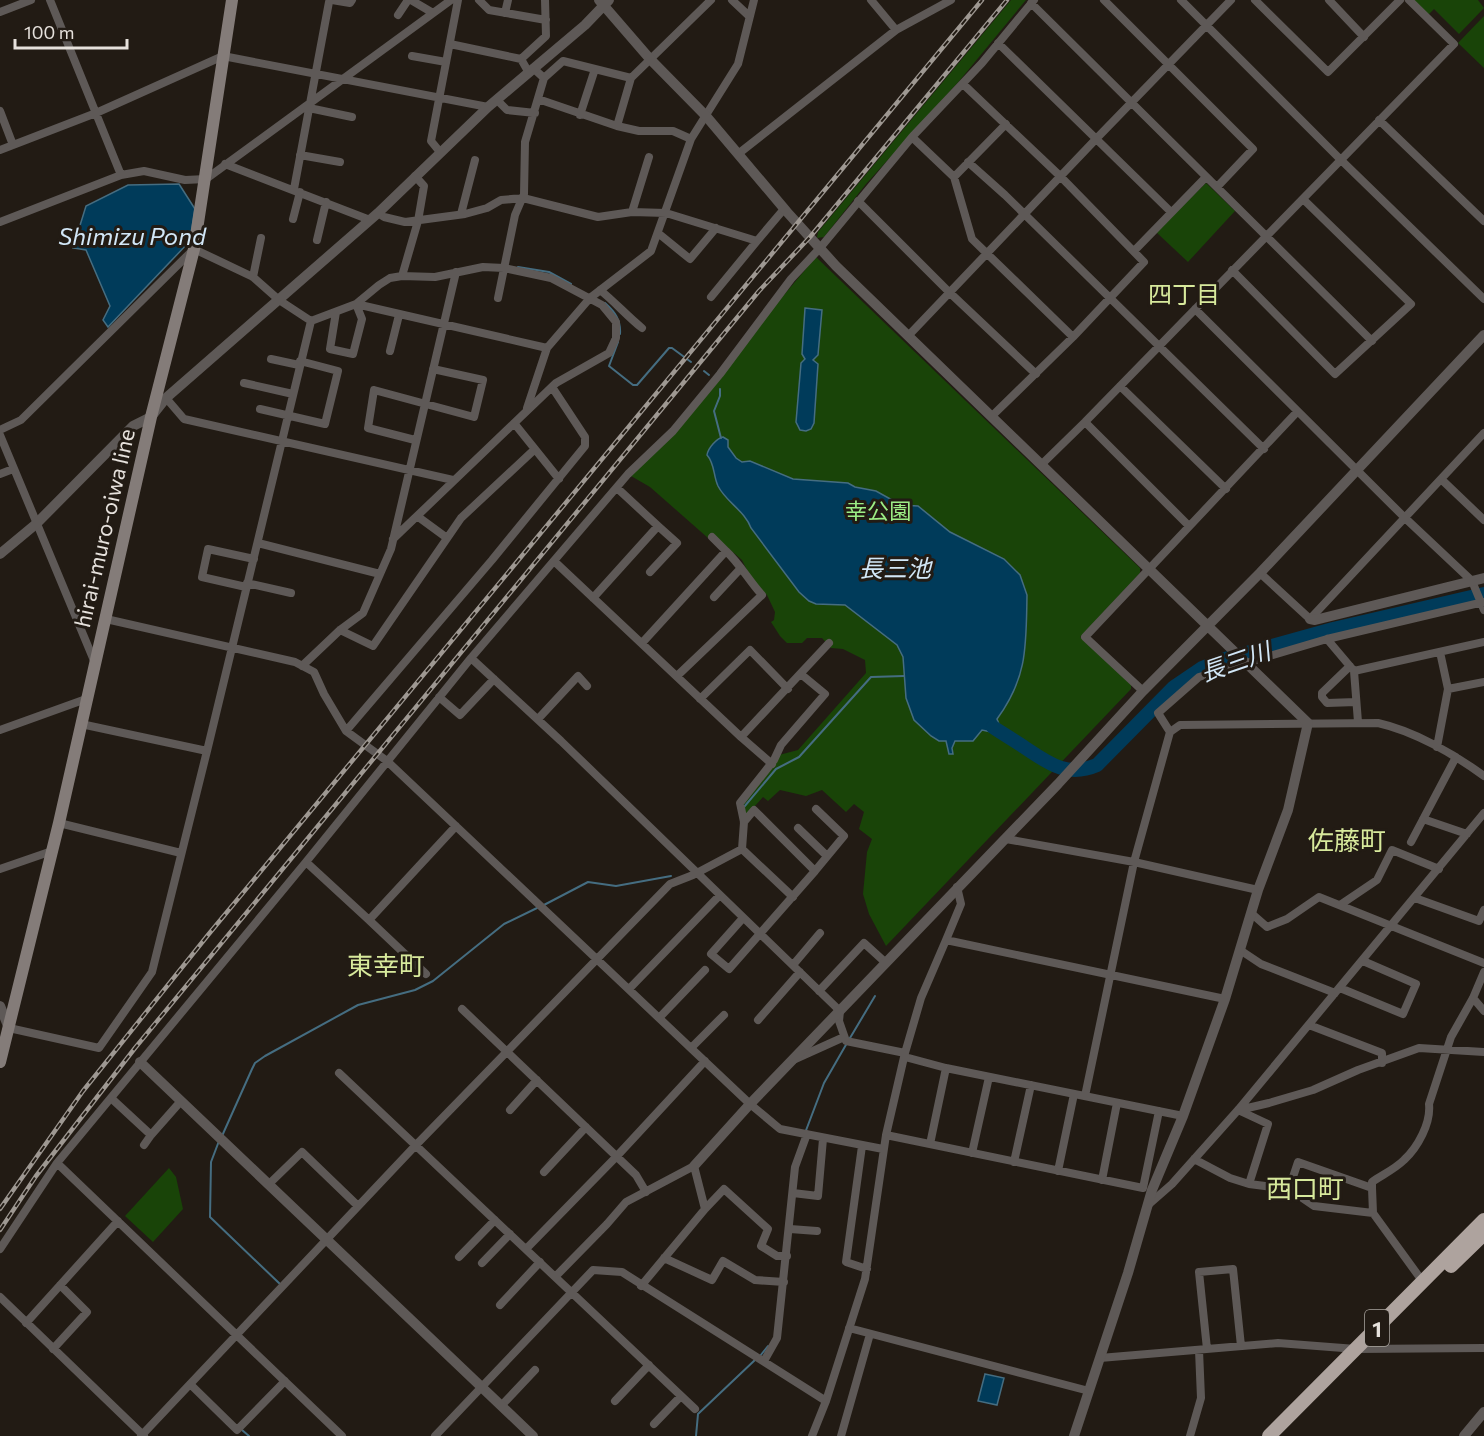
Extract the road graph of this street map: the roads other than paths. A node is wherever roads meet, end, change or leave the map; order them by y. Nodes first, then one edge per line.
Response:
1 (32, 0) edge
2 (50, 0) edge
3 (232, 0) edge
4 (351, 0) edge
5 (410, 0) edge
6 (451, 0) edge
7 (458, 0) edge
8 (479, 0) edge
9 (508, 0) edge
10 (545, 0) edge
11 (711, 0) edge
12 (732, 0) edge
13 (754, 0) edge
14 (871, 0) edge
15 (951, 0) edge
16 (1104, 0) edge
17 (1181, 0) edge
18 (1231, 0) edge
19 (1255, 0) edge
20 (1329, 0) edge
21 (1400, 0) edge
22 (1410, 0) edge
23 (604, 2) edge
24 (1032, 2) edge
25 (0, 12) edge
26 (433, 13) junction
27 (505, 13) junction
28 (398, 15) dead end
29 (749, 16) junction
30 (546, 20) junction
31 (1206, 25) junction
32 (896, 30) junction
33 (1364, 37) junction
34 (998, 43) junction
35 (450, 44) junction
36 (223, 56) junction
37 (412, 56) dead end
38 (521, 59) junction
39 (650, 59) junction
40 (446, 62) junction
41 (1168, 65) junction
42 (595, 69) junction
43 (531, 71) junction
44 (316, 73) junction
45 (543, 78) junction
46 (631, 78) junction
47 (343, 79) junction
48 (963, 84) junction
49 (439, 98) junction
50 (538, 99) junction
51 (497, 100) junction
52 (1132, 102) junction
53 (310, 106) junction
54 (488, 108) junction
55 (0, 111) edge
56 (96, 113) junction
57 (534, 113) junction
58 (580, 115) junction
59 (706, 116) junction
60 (352, 117) dead end
61 (1379, 120) junction
62 (1006, 124) junction
63 (617, 126) junction
64 (912, 137) junction
65 (691, 139) junction
66 (1096, 139) junction
67 (13, 145) junction
68 (0, 150) edge
69 (440, 153) junction
70 (738, 153) junction
71 (300, 155) junction
72 (649, 157) dead end
73 (1340, 159) junction
74 (475, 160) dead end
75 (340, 162) dead end
76 (968, 162) junction
77 (225, 164) junction
78 (121, 175) junction
79 (415, 176) junction
80 (1060, 176) junction
81 (954, 177) junction
82 (1206, 177) junction
83 (206, 179) junction
84 (1217, 187) junction
85 (297, 190) junction
86 (523, 198) junction
87 (1303, 199) junction
88 (858, 201) junction
89 (326, 202) junction
90 (784, 209) junction
91 (632, 212) junction
92 (1171, 212) junction
93 (666, 213) junction
94 (461, 214) junction
95 (1024, 215) junction
96 (374, 217) junction
97 (293, 219) dead end
98 (418, 220) junction
99 (1484, 221) edge
100 (0, 222) edge
101 (716, 228) junction
102 (658, 233) junction
103 (1267, 235) junction
104 (261, 238) dead end
105 (317, 240) dead end
106 (757, 242) junction
107 (820, 248) junction
108 (194, 249) junction
109 (1134, 251) junction
110 (987, 253) junction
111 (504, 268) junction
112 (1233, 270) junction
113 (456, 272) junction
114 (402, 276) junction
115 (253, 277) junction
116 (949, 292) junction
117 (594, 295) junction
118 (711, 297) dead end
119 (498, 298) dead end
120 (1110, 299) junction
121 (1484, 299) edge
122 (279, 300) junction
123 (356, 304) junction
124 (1195, 309) junction
125 (336, 312) junction
126 (399, 315) junction
127 (311, 321) junction
128 (443, 325) junction
129 (642, 328) dead end
130 (909, 334) junction
131 (1484, 335) edge
132 (1073, 337) junction
133 (1372, 340) junction
134 (1158, 346) junction
135 (547, 348) junction
136 (390, 351) dead end
137 (271, 358) dead end
138 (300, 363) junction
139 (433, 369) junction
140 (1036, 374) junction
141 (244, 383) dead end
142 (1120, 386) junction
143 (552, 387) junction
144 (293, 394) junction
145 (166, 398) junction
146 (425, 403) junction
147 (260, 409) dead end
148 (526, 410) junction
149 (1298, 412) junction
150 (288, 416) junction
151 (992, 416) junction
152 (151, 417) junction
153 (1085, 422) junction
154 (514, 423) junction
155 (0, 432) edge
156 (1484, 434) edge
157 (415, 440) junction
158 (282, 441) junction
159 (1264, 449) junction
160 (535, 450) junction
161 (1042, 464) junction
162 (13, 469) junction
163 (1356, 470) junction
164 (408, 471) junction
165 (0, 474) edge
166 (1441, 478) junction
167 (559, 479) junction
168 (453, 480) junction
169 (616, 488) junction
170 (1226, 489) junction
171 (417, 516) junction
172 (1404, 517) junction
173 (1484, 520) edge
174 (36, 524) junction
175 (658, 526) junction
176 (1189, 526) junction
177 (712, 537) dead end
178 (447, 538) junction
179 (393, 539) junction
180 (258, 543) junction
181 (726, 551) junction
182 (0, 554) edge
183 (254, 559) junction
184 (554, 561) junction
185 (741, 568) junction
186 (1150, 569) junction
187 (650, 572) dead end
188 (1260, 573) junction
189 (380, 574) junction
190 (1484, 578) edge
191 (1472, 581) junction
192 (247, 585) junction
193 (291, 593) dead end
194 (714, 597) dead end
195 (593, 598) junction
196 (1483, 605) edge
197 (106, 619) junction
198 (1310, 619) junction
199 (1208, 626) junction
200 (340, 630) junction
201 (1327, 639) junction
202 (1484, 642) edge
203 (642, 643) junction
204 (829, 643) dead end
205 (232, 646) junction
206 (1440, 652) junction
207 (471, 658) junction
208 (1245, 662) junction
209 (94, 663) junction
210 (302, 666) junction
211 (1352, 668) junction
212 (802, 675) junction
213 (677, 676) junction
214 (494, 679) junction
215 (1484, 682) edge
216 (587, 686) dead end
217 (1448, 688) junction
218 (788, 689) junction
219 (1143, 691) junction
220 (439, 697) junction
221 (86, 699) junction
222 (700, 699) junction
223 (1356, 702) junction
224 (538, 719) junction
225 (1358, 722) junction
226 (1308, 723) junction
227 (81, 724) junction
228 (0, 730) edge
229 (346, 731) junction
230 (1170, 732) junction
231 (741, 737) junction
232 (1437, 747) junction
233 (207, 751) junction
234 (1456, 757) junction
235 (387, 761) junction
236 (772, 764) junction
237 (1484, 776) edge
238 (816, 809) dead end
239 (1484, 813) edge
240 (1423, 819) junction
241 (744, 822) junction
242 (59, 823) junction
243 (456, 826) junction
244 (798, 828) dead end
245 (1467, 834) junction
246 (1006, 838) junction
247 (1412, 842) dead end
248 (742, 849) junction
249 (52, 850) junction
250 (182, 853) junction
251 (827, 856) junction
252 (306, 862) junction
253 (1134, 862) junction
254 (0, 869) edge
255 (1439, 869) junction
256 (815, 871) junction
257 (697, 872) junction
258 (957, 887) junction
259 (1258, 890) junction
260 (720, 896) junction
261 (792, 897) junction
262 (1415, 898) junction
263 (1340, 905) junction
264 (1484, 910) edge
265 (1251, 913) junction
266 (743, 918) junction
267 (369, 920) junction
268 (1392, 926) junction
269 (820, 933) dead end
270 (761, 934) junction
271 (945, 940) junction
272 (1240, 950) junction
273 (597, 958) junction
274 (1363, 961) junction
275 (886, 963) junction
276 (1484, 963) edge
277 (796, 968) junction
278 (705, 970) dead end
279 (1484, 972) edge
280 (426, 974) dead end
281 (1109, 975) junction
282 (629, 989) junction
283 (819, 991) junction
284 (1338, 991) junction
285 (1473, 998) junction
286 (1225, 999) junction
287 (0, 1006) edge
288 (462, 1009) dead end
289 (840, 1011) junction
290 (1484, 1011) edge
291 (724, 1015) dead end
292 (659, 1018) junction
293 (758, 1020) dead end
294 (1309, 1025) junction
295 (9, 1028) junction
296 (844, 1038) junction
297 (691, 1048) junction
298 (1446, 1050) junction
299 (507, 1052) junction
300 (1484, 1052) edge
301 (905, 1055) junction
302 (705, 1061) junction
303 (792, 1061) junction
304 (0, 1062) edge
305 (140, 1062) junction
306 (1382, 1063) junction
307 (946, 1068) junction
308 (339, 1073) dead end
309 (990, 1077) junction
310 (537, 1080) junction
311 (1030, 1085) junction
312 (1074, 1094) junction
313 (1085, 1096) junction
314 (111, 1098) junction
315 (181, 1101) junction
316 (1117, 1103) junction
317 (750, 1104) junction
318 (510, 1110) dead end
319 (1238, 1110) junction
320 (1159, 1112) junction
321 (1183, 1116) junction
322 (586, 1127) junction
323 (807, 1134) junction
324 (151, 1135) junction
325 (886, 1135) junction
326 (824, 1139) junction
327 (144, 1144) dead end
328 (930, 1144) junction
329 (415, 1146) junction
330 (862, 1146) junction
331 (884, 1149) junction
332 (972, 1153) junction
333 (616, 1156) junction
334 (1194, 1159) junction
335 (1014, 1162) junction
336 (57, 1163) junction
337 (694, 1166) junction
338 (1058, 1171) junction
339 (544, 1172) dead end
340 (1102, 1180) junction
341 (268, 1184) junction
342 (1249, 1184) junction
343 (1372, 1188) junction
344 (1289, 1189) junction
345 (646, 1192) junction
346 (793, 1193) junction
347 (1148, 1205) junction
348 (358, 1206) junction
349 (705, 1209) junction
350 (1373, 1213) junction
351 (495, 1220) junction
352 (1484, 1220) edge
353 (118, 1221) junction
354 (790, 1229) junction
355 (817, 1231) dead end
356 (510, 1234) junction
357 (1484, 1234) edge
358 (327, 1239) junction
359 (0, 1249) edge
360 (526, 1249) junction
361 (787, 1256) junction
362 (459, 1257) dead end
363 (664, 1258) junction
364 (540, 1262) junction
365 (482, 1263) dead end
366 (867, 1269) junction
367 (555, 1277) junction
368 (784, 1282) junction
369 (1423, 1282) junction
370 (60, 1285) junction
371 (641, 1286) junction
372 (572, 1293) junction
373 (0, 1298) edge
374 (500, 1305) dead end
375 (26, 1323) junction
376 (849, 1328) junction
377 (870, 1334) junction
378 (237, 1335) junction
379 (1241, 1346) junction
380 (53, 1348) junction
381 (1484, 1348) edge
382 (1203, 1349) junction
383 (1361, 1349) junction
384 (1100, 1358) junction
385 (764, 1361) junction
386 (649, 1365) junction
387 (535, 1370) dead end
388 (285, 1381) junction
389 (190, 1384) junction
390 (481, 1387) junction
391 (1089, 1390) junction
392 (681, 1396) junction
393 (615, 1401) dead end
394 (826, 1401) junction
395 (501, 1406) junction
396 (695, 1409) dead end
397 (1484, 1412) edge
398 (654, 1424) dead end
399 (143, 1435) edge
400 (342, 1436) edge
401 (435, 1436) edge
402 (533, 1436) edge
403 (812, 1436) edge
404 (841, 1436) edge
405 (1074, 1436) edge
406 (1190, 1436) edge
407 (1269, 1436) edge
408 (1281, 1436) edge
409 (1464, 1436) edge

1 - 25 street
2 - 56 street
3 - 36 main road, hirai-muro-oiwa line
4 - 44 street
5 - 26 street
5 - 28 street
6 - 26 street
7 - 35 street
8 - 27 street
9 - 27 street
10 - 30 street
11 - 39 street
12 - 29 street
13 - 29 street
14 - 32 street
15 - 32 street
16 - 41 street
17 - 31 street
18 - 31 street
19 - 33 street
20 - 33 street
21 - 33 street
22 - 61 street
23 - 39 street
23 - 43 street
24 - 34 street
24 - 52 street
26 - 47 street
27 - 30 street
29 - 59 street
30 - 38 street
31 - 41 street
31 - 73 street
32 - 70 street
34 - 48 street
34 - 66 street
35 - 38 street
35 - 40 street
36 - 44 street
36 - 56 street
36 - 83 main road, hirai-muro-oiwa line
37 - 40 street
38 - 43 street
39 - 46 street
39 - 59 street
40 - 49 street
41 - 52 street
41 - 84 street
42 - 45 street
42 - 46 street
42 - 58 street
43 - 45 street
43 - 51 street
44 - 47 street
44 - 53 street
45 - 50 street
46 - 63 street
47 - 49 street
47 - 53 street
48 - 62 street
48 - 64 street
49 - 54 street
49 - 69 street
50 - 57 street
50 - 58 street
51 - 54 street
51 - 57 street
52 - 66 street
52 - 82 street
53 - 60 street
53 - 71 street
53 - 77 street
54 - 69 street
55 - 67 street
56 - 67 street
56 - 78 street
57 - 86 street
58 - 63 street
59 - 65 street
59 - 70 street
61 - 73 street
61 - 99 street
62 - 76 street
62 - 80 street
63 - 65 street
64 - 81 street
64 - 88 street
65 - 93 street
66 - 80 street
66 - 92 street
67 - 68 street
69 - 79 street
70 - 90 street
71 - 75 street
71 - 85 street
72 - 91 street
73 - 87 street
73 - 121 street
74 - 94 street
76 - 81 street
76 - 95 street
77 - 83 street
77 - 85 street
78 - 83 street
78 - 100 street
79 - 96 street
79 - 98 street
80 - 95 street
80 - 109 street
81 - 110 street
82 - 84 street
82 - 92 street
83 - 108 main road, hirai-muro-oiwa line
84 - 103 street
85 - 89 street
85 - 97 street
86 - 91 street
86 - 94 street
86 - 111 street
87 - 103 street
87 - 133 street
88 - 107 street
88 - 116 street
89 - 96 street
89 - 105 street
90 - 106 street
90 - 107 street
91 - 93 street
92 - 109 street
93 - 101 street
93 - 102 street
94 - 98 street
95 - 110 street
95 - 120 street
96 - 98 street
96 - 122 street
98 - 114 street
101 - 102 street
101 - 106 street
102 - 117 street
103 - 112 street
103 - 133 street
104 - 115 street
106 - 118 street
107 - 130 street
107 - 169 street
108 - 115 street
108 - 152 main road, hirai-muro-oiwa line
108 - 155 street
109 - 120 street
110 - 116 street
110 - 132 street
111 - 113 street
111 - 117 street
111 - 119 street
112 - 124 street
112 - 133 street
113 - 114 street
113 - 128 street
114 - 123 street
115 - 122 street
116 - 130 street
116 - 140 street
117 - 129 street
117 - 135 street
117 - 143 street
120 - 132 street
120 - 134 street
122 - 127 street
122 - 145 street
123 - 125 street
123 - 125 street
123 - 126 street
124 - 134 street
124 - 149 street
125 - 127 street
126 - 128 street
126 - 136 street
127 - 138 street
128 - 135 street
128 - 139 street
130 - 151 street
131 - 163 street
132 - 140 street
134 - 142 street
134 - 159 street
135 - 148 street
137 - 138 street
138 - 144 street
138 - 150 street
139 - 146 street
139 - 146 street
140 - 151 street
141 - 144 street
142 - 153 street
142 - 170 street
143 - 148 street
143 - 167 street
144 - 150 street
145 - 152 street
145 - 158 street
146 - 157 street
146 - 157 street
147 - 150 street
148 - 154 street
149 - 159 street
149 - 163 street
150 - 158 street
151 - 161 street
152 - 174 street
152 - 197 main road, hirai-muro-oiwa line
153 - 161 street
153 - 176 street
154 - 160 street
154 - 168 street
155 - 162 street
156 - 166 street
157 - 164 street
158 - 164 street
158 - 180 street
159 - 170 street
160 - 167 street
160 - 178 street
161 - 186 street
162 - 165 street
162 - 174 street
163 - 172 street
163 - 188 street
164 - 168 street
164 - 179 street
166 - 172 street
166 - 173 street
167 - 229 street
168 - 171 street
169 - 175 street
169 - 184 street
170 - 176 street
171 - 178 street
171 - 179 street
172 - 191 street
172 - 198 street
174 - 182 street
174 - 209 street
175 - 187 street
175 - 195 street
176 - 186 street
177 - 181 street
178 - 200 street
179 - 189 street
180 - 183 street
180 - 189 street
181 - 185 street
181 - 203 street
183 - 192 street
183 - 192 street
184 - 195 street
184 - 207 street
185 - 194 street
185 - 213 street
186 - 199 street
186 - 219 street
188 - 198 street
188 - 199 street
189 - 200 street
190 - 191 street
191 - 196 street
191 - 198 street
192 - 193 street
192 - 205 street
195 - 203 street
196 - 201 street
197 - 205 street
197 - 209 main road, hirai-muro-oiwa line
199 - 208 street
199 - 219 street
200 - 210 street
201 - 208 street
201 - 211 street
202 - 206 street
203 - 213 street
204 - 212 street
205 - 210 street
205 - 233 street
206 - 211 street
206 - 217 street
207 - 214 street
207 - 220 street
208 - 226 street
208 - 230 street
209 - 221 main road, hirai-muro-oiwa line
210 - 229 street
211 - 223 street
211 - 223 street
212 - 218 street
212 - 236 street
213 - 222 street
214 - 220 street
214 - 224 street
215 - 217 street
216 - 224 street
217 - 232 street
218 - 222 street
218 - 231 street
219 - 246 street
220 - 235 street
221 - 227 main road, hirai-muro-oiwa line
221 - 228 street
222 - 231 street
223 - 225 street
224 - 257 street
225 - 226 street
225 - 232 street
226 - 230 street
226 - 259 street
227 - 233 street
227 - 242 main road, hirai-muro-oiwa line
229 - 235 street
230 - 253 street
231 - 236 street
232 - 234 street
233 - 250 street
234 - 237 street
234 - 240 street
235 - 243 street
235 - 252 street
236 - 241 street
238 - 251 street
239 - 245 street
240 - 245 street
240 - 247 street
241 - 248 street
241 - 256 street
242 - 249 main road, hirai-muro-oiwa line
242 - 250 street
243 - 267 street
243 - 273 street
244 - 251 street
245 - 255 street
246 - 253 street
246 - 258 street
248 - 257 street
248 - 261 street
249 - 254 street
249 - 295 main road, hirai-muro-oiwa line
250 - 295 street
251 - 256 street
252 - 267 street
252 - 305 street
253 - 259 street
253 - 281 street
255 - 262 street
255 - 263 street
256 - 261 street
257 - 260 street
257 - 273 street
258 - 271 street
258 - 275 street
259 - 265 street
260 - 266 street
260 - 282 street
261 - 270 street
262 - 264 street
262 - 268 street
263 - 265 street
263 - 268 street
265 - 272 street
266 - 270 street
266 - 270 street
267 - 280 street
268 - 274 street
268 - 276 street
269 - 277 street
270 - 277 street
271 - 281 street
271 - 301 street
272 - 284 street
272 - 286 street
273 - 282 street
273 - 299 street
274 - 284 street
274 - 284 street
275 - 283 street
275 - 289 street
277 - 283 street
277 - 293 street
278 - 292 street
279 - 285 street
281 - 286 street
281 - 313 street
282 - 292 street
283 - 289 street
284 - 294 street
285 - 290 street
285 - 298 street
286 - 321 street
287 - 295 street
288 - 299 street
289 - 296 street
289 - 303 street
291 - 297 street
292 - 297 street
294 - 306 street
294 - 319 street
295 - 304 main road, hirai-muro-oiwa line
296 - 301 street
296 - 303 street
297 - 302 street
298 - 300 street
298 - 306 street
298 - 343 street
299 - 310 street
299 - 329 street
301 - 307 street
301 - 325 street
302 - 317 street
302 - 333 street
303 - 317 street
305 - 314 street
305 - 315 street
306 - 319 street
307 - 309 street
307 - 328 street
308 - 329 street
309 - 311 street
309 - 332 street
310 - 318 street
310 - 322 street
311 - 312 street
311 - 335 street
312 - 313 street
312 - 338 street
313 - 316 street
314 - 324 street
314 - 336 street
315 - 324 street
315 - 341 street
316 - 320 street
316 - 340 street
317 - 323 street
317 - 337 street
319 - 334 street
319 - 342 street
320 - 321 street
320 - 340 street
321 - 347 street
322 - 333 street
322 - 339 street
323 - 326 street
323 - 346 street
324 - 327 street
325 - 328 street
325 - 331 street
326 - 330 street
326 - 346 street
328 - 332 street
329 - 348 street
329 - 351 street
330 - 331 street
330 - 366 street
331 - 366 street
332 - 335 street
333 - 345 street
333 - 360 street
334 - 342 street
334 - 347 street
335 - 338 street
336 - 353 street
336 - 359 street
337 - 345 street
337 - 349 street
338 - 340 street
341 - 348 street
341 - 358 street
342 - 344 street
343 - 344 street
343 - 350 street
344 - 350 street
345 - 367 street
346 - 354 street
347 - 384 street
348 - 358 street
349 - 361 street
349 - 363 street
350 - 369 street
351 - 356 street
351 - 362 street
352 - 369 highway, 1
353 - 370 street
353 - 378 street
354 - 355 street
354 - 361 street
356 - 360 street
356 - 365 street
357 - 383 highway, 1
358 - 378 street
358 - 390 street
360 - 364 street
361 - 368 street
363 - 368 street
363 - 371 street
364 - 367 street
364 - 374 street
366 - 376 street
367 - 372 street
368 - 385 street
369 - 383 highway, 1
370 - 375 street
370 - 380 street
371 - 372 street
371 - 385 street
372 - 386 street
372 - 390 street
373 - 375 street
375 - 380 street
376 - 377 street
376 - 394 street
377 - 391 street
377 - 404 street
378 - 388 street
378 - 389 street
379 - 382 street
379 - 382 street
379 - 383 street
380 - 399 street
381 - 383 street
382 - 384 street
382 - 406 street
383 - 407 highway, 1
383 - 408 highway, 1
384 - 391 street
385 - 394 street
386 - 392 street
386 - 393 street
387 - 395 street
388 - 389 street
388 - 400 street
389 - 399 street
390 - 395 street
390 - 401 street
391 - 405 street
392 - 396 street
392 - 398 street
394 - 403 street
395 - 402 street
397 - 409 street

